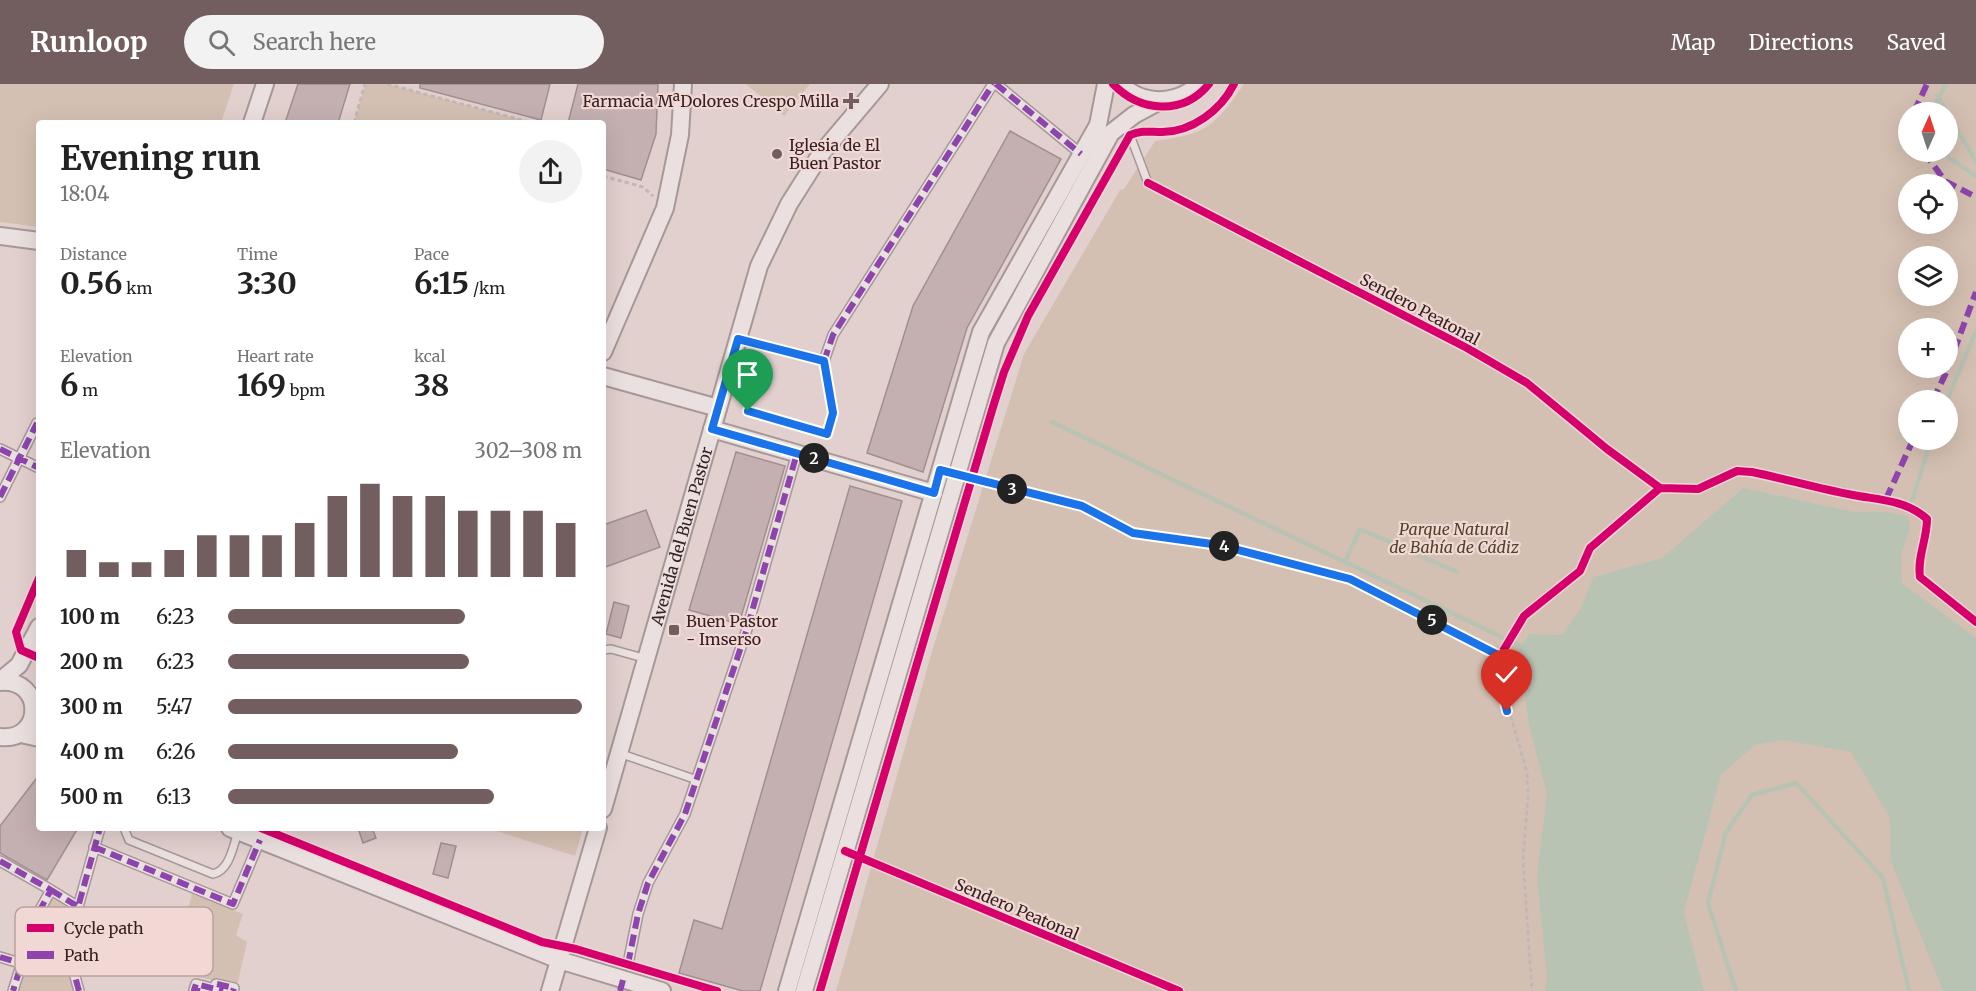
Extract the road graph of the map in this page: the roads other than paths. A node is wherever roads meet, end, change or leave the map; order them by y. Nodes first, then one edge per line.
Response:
1 (265, 84) edge
2 (683, 84) edge
3 (880, 84) edge
4 (994, 84) edge
5 (1106, 84) edge
6 (1120, 84) edge
7 (1200, 84) edge
8 (1160, 101) junction
9 (253, 120) edge
10 (1122, 124) junction
11 (1081, 154) junction
12 (1148, 183) dead end
13 (0, 236) edge
14 (36, 241) edge
15 (738, 339) junction
16 (606, 345) edge
17 (824, 361) junction
18 (606, 377) edge
19 (718, 408) junction
20 (748, 411) dead end
21 (36, 425) edge
22 (712, 429) junction
23 (0, 449) edge
24 (797, 453) junction
25 (19, 459) junction
26 (36, 467) edge
27 (934, 493) junction
28 (0, 496) edge
29 (36, 633) edge
30 (606, 650) edge
31 (27, 652) junction
32 (647, 659) junction
33 (0, 682) edge
34 (26, 689) junction
35 (36, 719) edge
36 (21, 734) junction
37 (0, 737) edge
38 (36, 737) edge
39 (619, 753) junction
40 (697, 780) junction
41 (606, 798) edge
42 (99, 831) edge
43 (125, 831) edge
44 (234, 831) edge
45 (237, 831) edge
46 (597, 831) edge
47 (260, 840) junction
48 (94, 847) junction
49 (0, 861) edge
50 (51, 890) junction
51 (76, 906) joint
52 (42, 907) edge
53 (0, 957) edge
54 (559, 960) junction
55 (15, 962) edge
56 (17, 976) edge
57 (75, 976) edge
58 (624, 978) edge
59 (199, 979) dead end
60 (13, 991) edge
61 (79, 991) edge
62 (200, 991) edge
63 (223, 991) edge
64 (233, 991) edge
65 (550, 991) edge
66 (662, 991) edge
67 (787, 991) edge
68 (804, 991) edge

1 - 9 street
2 - 16 street
3 - 15 street, Avenida del Buen Pastor
4 - 11 street
4 - 17 street
5 - 11 street
6 - 8 street
7 - 8 street
8 - 10 street
10 - 12 lane
10 - 68 street
11 - 27 street
13 - 14 street
15 - 17 lane
15 - 19 street, Avenida del Buen Pastor
17 - 20 lane
18 - 19 street
19 - 22 street, Avenida del Buen Pastor
21 - 25 street
22 - 24 street
22 - 32 street, Avenida del Buen Pastor
23 - 25 street
24 - 27 street
24 - 40 street
25 - 26 street
25 - 28 street
27 - 67 street
29 - 31 street
30 - 32 lane
31 - 33 street
31 - 34 street
32 - 39 street, Avenida del Buen Pastor
33 - 34 street
34 - 35 street
35 - 36 street
36 - 37 street
36 - 38 street
39 - 40 lane
39 - 41 street, Avenida del Buen Pastor
40 - 58 street
42 - 48 street
43 - 44 lane
45 - 47 street
46 - 54 street
47 - 48 street
47 - 54 street
48 - 51 street
49 - 50 street
50 - 51 street
50 - 52 street
53 - 55 street
54 - 58 street
54 - 65 street
56 - 60 street
57 - 61 street
58 - 66 street
59 - 64 street
62 - 63 street

